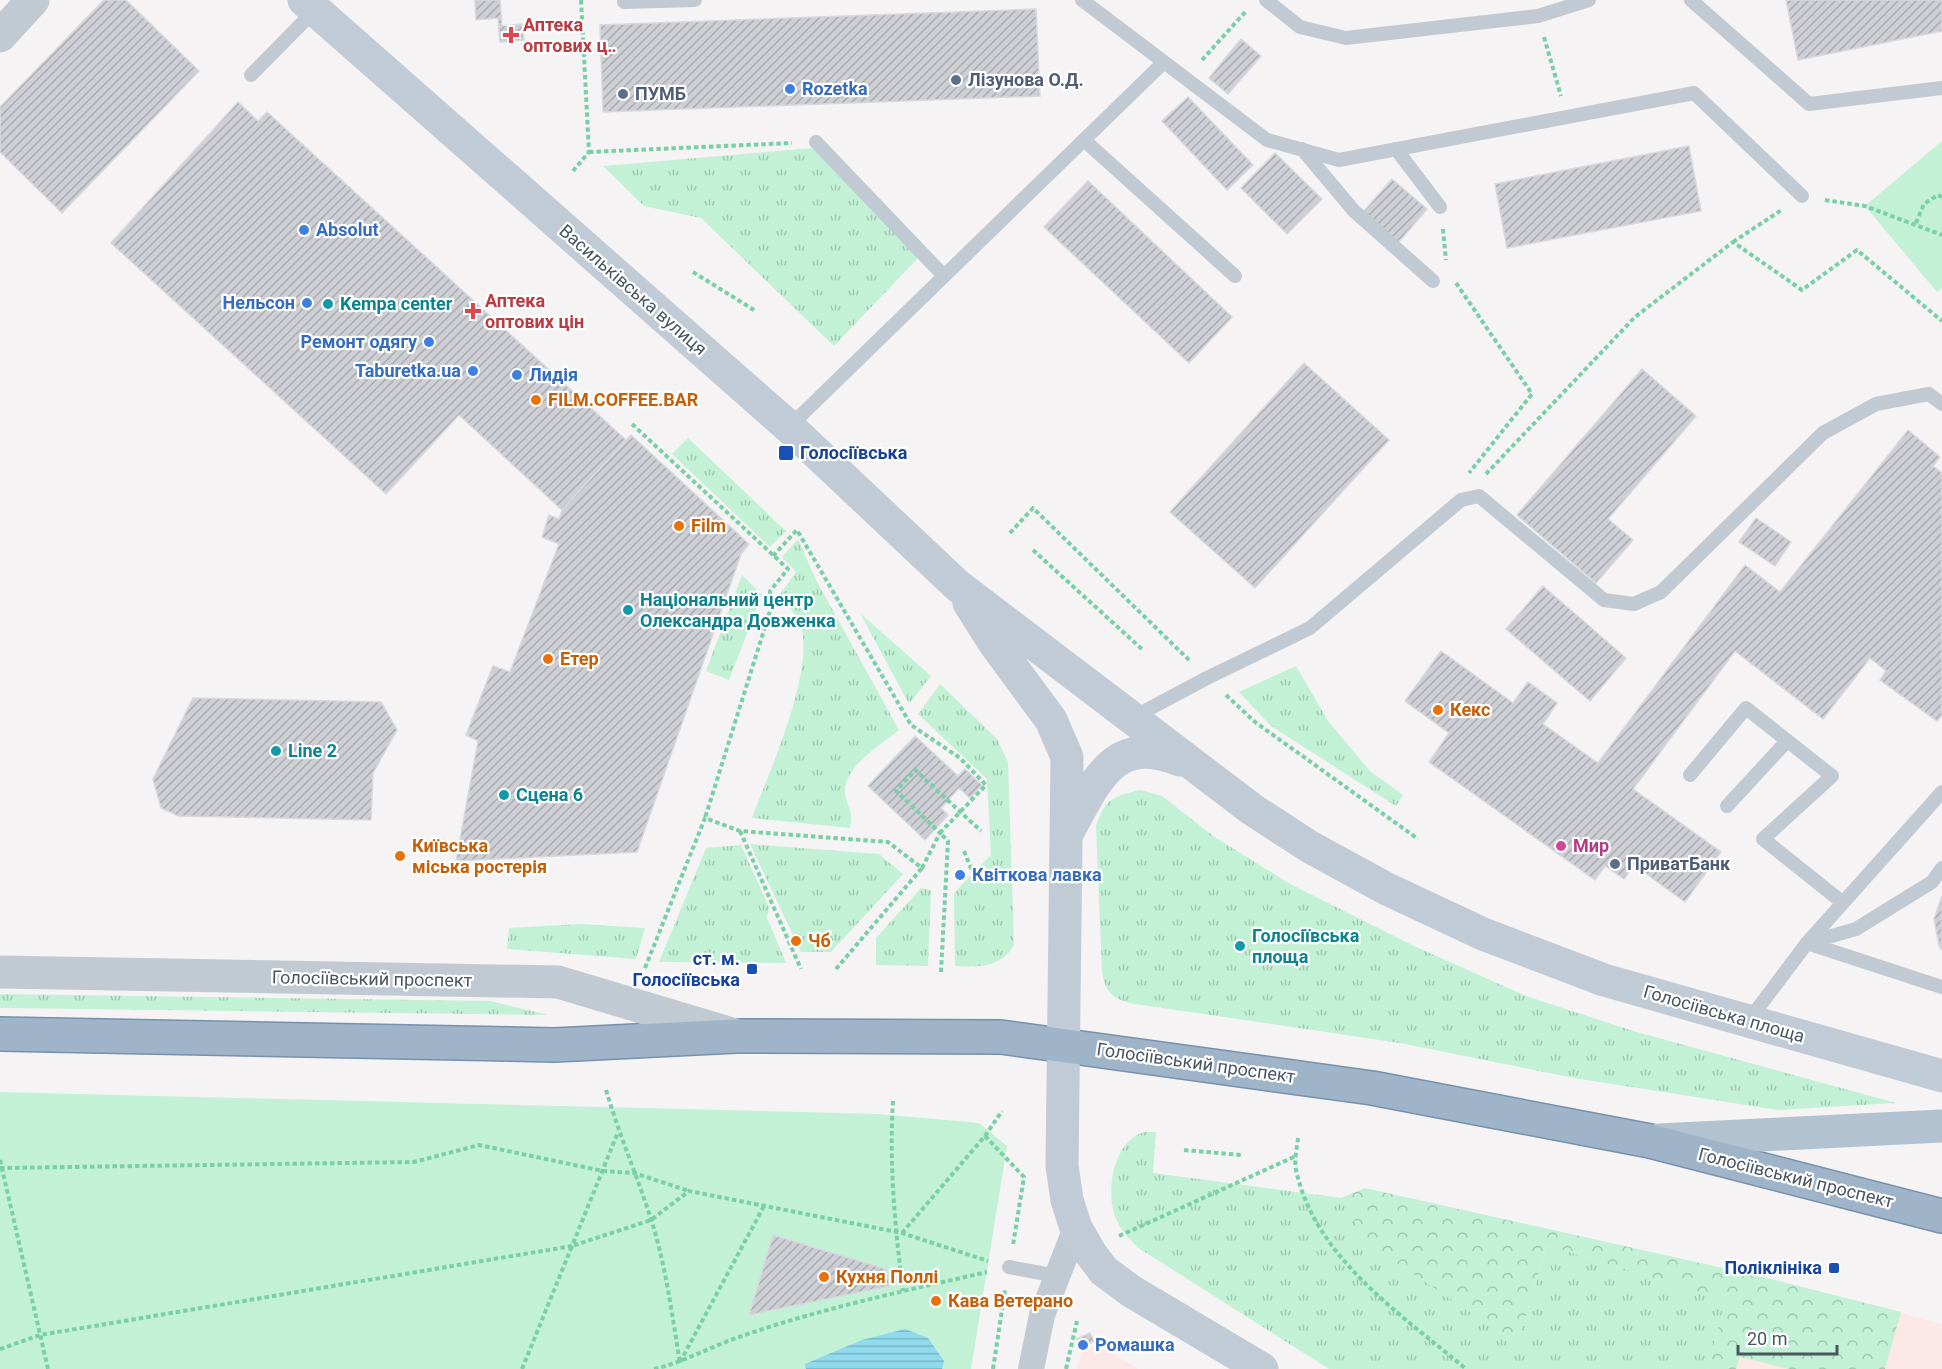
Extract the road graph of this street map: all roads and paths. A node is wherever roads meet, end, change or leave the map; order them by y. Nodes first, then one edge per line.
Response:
1 (33, 0) edge
2 (581, 0) edge
3 (695, 0) edge
4 (1082, 0) edge
5 (1266, 0) edge
6 (1589, 0) edge
7 (1691, 0) edge
8 (624, 2) dead end
9 (309, 5) edge
10 (1247, 9) dead end
11 (1538, 16) junction
12 (0, 36) edge
13 (1162, 63) junction
14 (251, 75) dead end
15 (1185, 80) junction
16 (1942, 88) edge
17 (1567, 117) junction
18 (1084, 140) junction
19 (816, 142) joint
20 (1396, 149) junction
21 (1302, 150) junction
22 (589, 152) junction
23 (573, 171) dead end
24 (1802, 196) joint
25 (1942, 197) edge
26 (1440, 207) joint
27 (1778, 212) dead end
28 (1916, 224) junction
29 (1942, 235) edge
30 (1734, 242) junction
31 (1447, 270) dead end
32 (693, 272) dead end
33 (944, 276) junction
34 (1235, 276) dead end
35 (1453, 280) dead end
36 (1433, 281) dead end
37 (754, 310) dead end
38 (1942, 321) edge
39 (1942, 404) edge
40 (632, 424) dead end
41 (789, 427) junction
42 (1483, 476) dead end
43 (1461, 500) junction
44 (1033, 550) dead end
45 (773, 556) junction
46 (958, 586) junction
47 (1144, 651) dead end
48 (1130, 719) junction
49 (1787, 741) junction
50 (1192, 764) junction
51 (1690, 775) dead end
52 (1942, 792) edge
53 (1728, 806) dead end
54 (960, 812) junction
55 (705, 818) junction
56 (740, 831) junction
57 (981, 831) dead end
58 (940, 833) junction
59 (1066, 835) junction
60 (964, 851) dead end
61 (922, 868) junction
62 (1942, 868) edge
63 (977, 883) dead end
64 (1842, 902) junction
65 (1807, 943) junction
66 (645, 968) dead end
67 (801, 969) dead end
68 (836, 969) dead end
69 (0, 972) edge
70 (941, 972) dead end
71 (1942, 987) edge
72 (1748, 1021) junction
73 (0, 1034) edge
74 (736, 1036) junction
75 (1063, 1045) junction
76 (1942, 1076) edge
77 (606, 1090) dead end
78 (893, 1101) dead end
79 (1002, 1111) dead end
80 (1942, 1126) edge
81 (618, 1132) junction
82 (985, 1136) junction
83 (1298, 1138) dead end
84 (1650, 1141) junction
85 (1184, 1150) dead end
86 (1241, 1155) dead end
87 (1296, 1156) junction
88 (0, 1160) edge
89 (1, 1168) edge
90 (603, 1171) junction
91 (633, 1173) junction
92 (689, 1191) junction
93 (764, 1206) junction
94 (1942, 1216) edge
95 (651, 1220) junction
96 (1076, 1228) junction
97 (895, 1232) junction
98 (902, 1233) junction
99 (1116, 1238) dead end
100 (572, 1246) junction
101 (1009, 1267) junction
102 (1057, 1276) junction
103 (903, 1291) junction
104 (1077, 1321) dead end
105 (40, 1335) junction
106 (0, 1349) edge
107 (680, 1363) junction
108 (48, 1369) edge
109 (522, 1369) edge
110 (654, 1369) edge
111 (993, 1369) edge
112 (1031, 1369) edge
113 (1066, 1369) edge
114 (1262, 1369) edge
115 (1466, 1369) edge

1 - 12 street
2 - 22 path
3 - 8 lane
4 - 13 lane
5 - 11 lane
6 - 11 lane
7 - 16 lane
9 - 14 lane
9 - 41 main road, Васильківська вулиця
10 - 15 path
11 - 17 path
13 - 15 lane
13 - 18 lane
15 - 21 lane
17 - 20 lane
17 - 24 lane
18 - 33 lane
18 - 34 lane
19 - 22 path
19 - 33 lane
20 - 21 lane
20 - 26 lane
21 - 36 lane
22 - 23 path
24 - 28 path
25 - 28 path
26 - 31 path
27 - 30 path
28 - 29 path
30 - 38 path
30 - 42 path
32 - 37 path
33 - 41 lane
35 - 43 path
39 - 43 lane
40 - 45 path
41 - 46 main road, Васильківська вулиця
43 - 48 lane
44 - 47 path
45 - 54 path
45 - 55 path
46 - 48 main road, Голосіївська площа
46 - 59 main road
48 - 50 main road, Голосіївська площа
49 - 51 lane
49 - 53 lane
49 - 64 lane
50 - 59 main road
50 - 72 main road, Голосіївська площа
52 - 64 lane
54 - 57 path
54 - 58 path
54 - 58 path
55 - 56 path
55 - 66 path
56 - 61 path
56 - 67 path
58 - 61 path
58 - 70 path
59 - 75 main road
60 - 63 path
61 - 68 path
62 - 65 lane
64 - 65 lane
65 - 71 lane
65 - 72 lane
69 - 74 street, Голосіївський проспект
72 - 76 main road, Голосіївська площа
73 - 74 highway, Голосіївський проспект
74 - 75 highway, Голосіївський проспект
75 - 84 highway, Голосіївський проспект
75 - 96 main road
77 - 81 path
78 - 97 path
79 - 82 path
80 - 84 main road, Голосіївський проспект
81 - 90 path
81 - 91 path
82 - 98 path
82 - 101 path
83 - 87 path
84 - 94 highway, Голосіївський проспект
85 - 86 path
87 - 99 path
87 - 115 path
88 - 89 path
89 - 90 path
89 - 105 path
90 - 91 path
90 - 100 path
91 - 92 path
91 - 95 path
92 - 93 path
92 - 95 path
93 - 97 path
93 - 107 path
95 - 100 path
95 - 107 path
96 - 102 street
96 - 114 main road
97 - 98 path
97 - 103 path
98 - 101 path
100 - 105 path
100 - 109 path
101 - 102 lane
101 - 103 path
101 - 111 path
102 - 112 street
103 - 107 path
104 - 113 path
105 - 106 path
105 - 108 path
107 - 110 path

